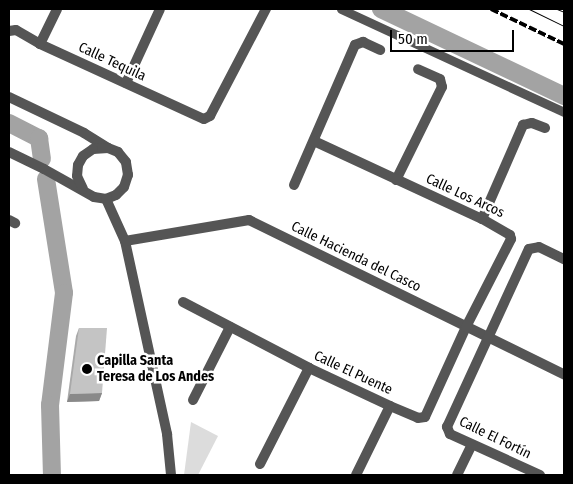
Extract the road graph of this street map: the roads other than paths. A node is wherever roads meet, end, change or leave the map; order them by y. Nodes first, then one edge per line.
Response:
1 (57, 9) edge
2 (160, 9) edge
3 (266, 9) edge
4 (341, 9) edge
5 (9, 30) edge
6 (40, 44) junction
7 (380, 50) dead end
8 (418, 69) dead end
9 (126, 83) junction
10 (9, 97) edge
11 (564, 112) edge
12 (546, 128) dead end
13 (314, 141) junction
14 (108, 148) junction
15 (9, 152) edge
16 (396, 180) junction
17 (294, 185) dead end
18 (83, 190) junction
19 (106, 199) junction
20 (482, 218) junction
21 (125, 241) junction
22 (564, 259) edge
23 (183, 302) dead end
24 (230, 327) junction
25 (466, 327) junction
26 (488, 338) junction
27 (309, 368) junction
28 (564, 374) edge
29 (193, 400) dead end
30 (390, 406) junction
31 (472, 444) junction
32 (260, 464) dead end
33 (171, 475) edge
34 (356, 475) edge
35 (457, 475) edge
36 (540, 475) edge

1 - 6 street
2 - 9 street
3 - 9 street, Calle Tequila
4 - 11 lane
5 - 6 street, Calle Tequila
6 - 9 street, Calle Tequila
7 - 13 street
8 - 16 street
10 - 14 street
12 - 20 street
13 - 16 street, Calle Los Arcos
13 - 17 street
14 - 18 street
14 - 19 street
15 - 18 street
16 - 20 street, Calle Los Arcos
18 - 19 street
19 - 21 street
20 - 25 street, Calle Los Arcos
21 - 25 street, Calle Hacienda del Casco
21 - 33 street
22 - 26 street, Calle El Fortín
23 - 24 street, Calle El Puente
24 - 27 street, Calle El Puente
24 - 29 street
25 - 26 street, Calle Hacienda del Casco
25 - 30 street, Calle El Puente
26 - 28 street, Calle Hacienda del Casco
26 - 31 street, Calle El Fortín
27 - 30 street, Calle El Puente
27 - 32 street
30 - 34 street
31 - 35 street
31 - 36 street, Calle El Fortín

